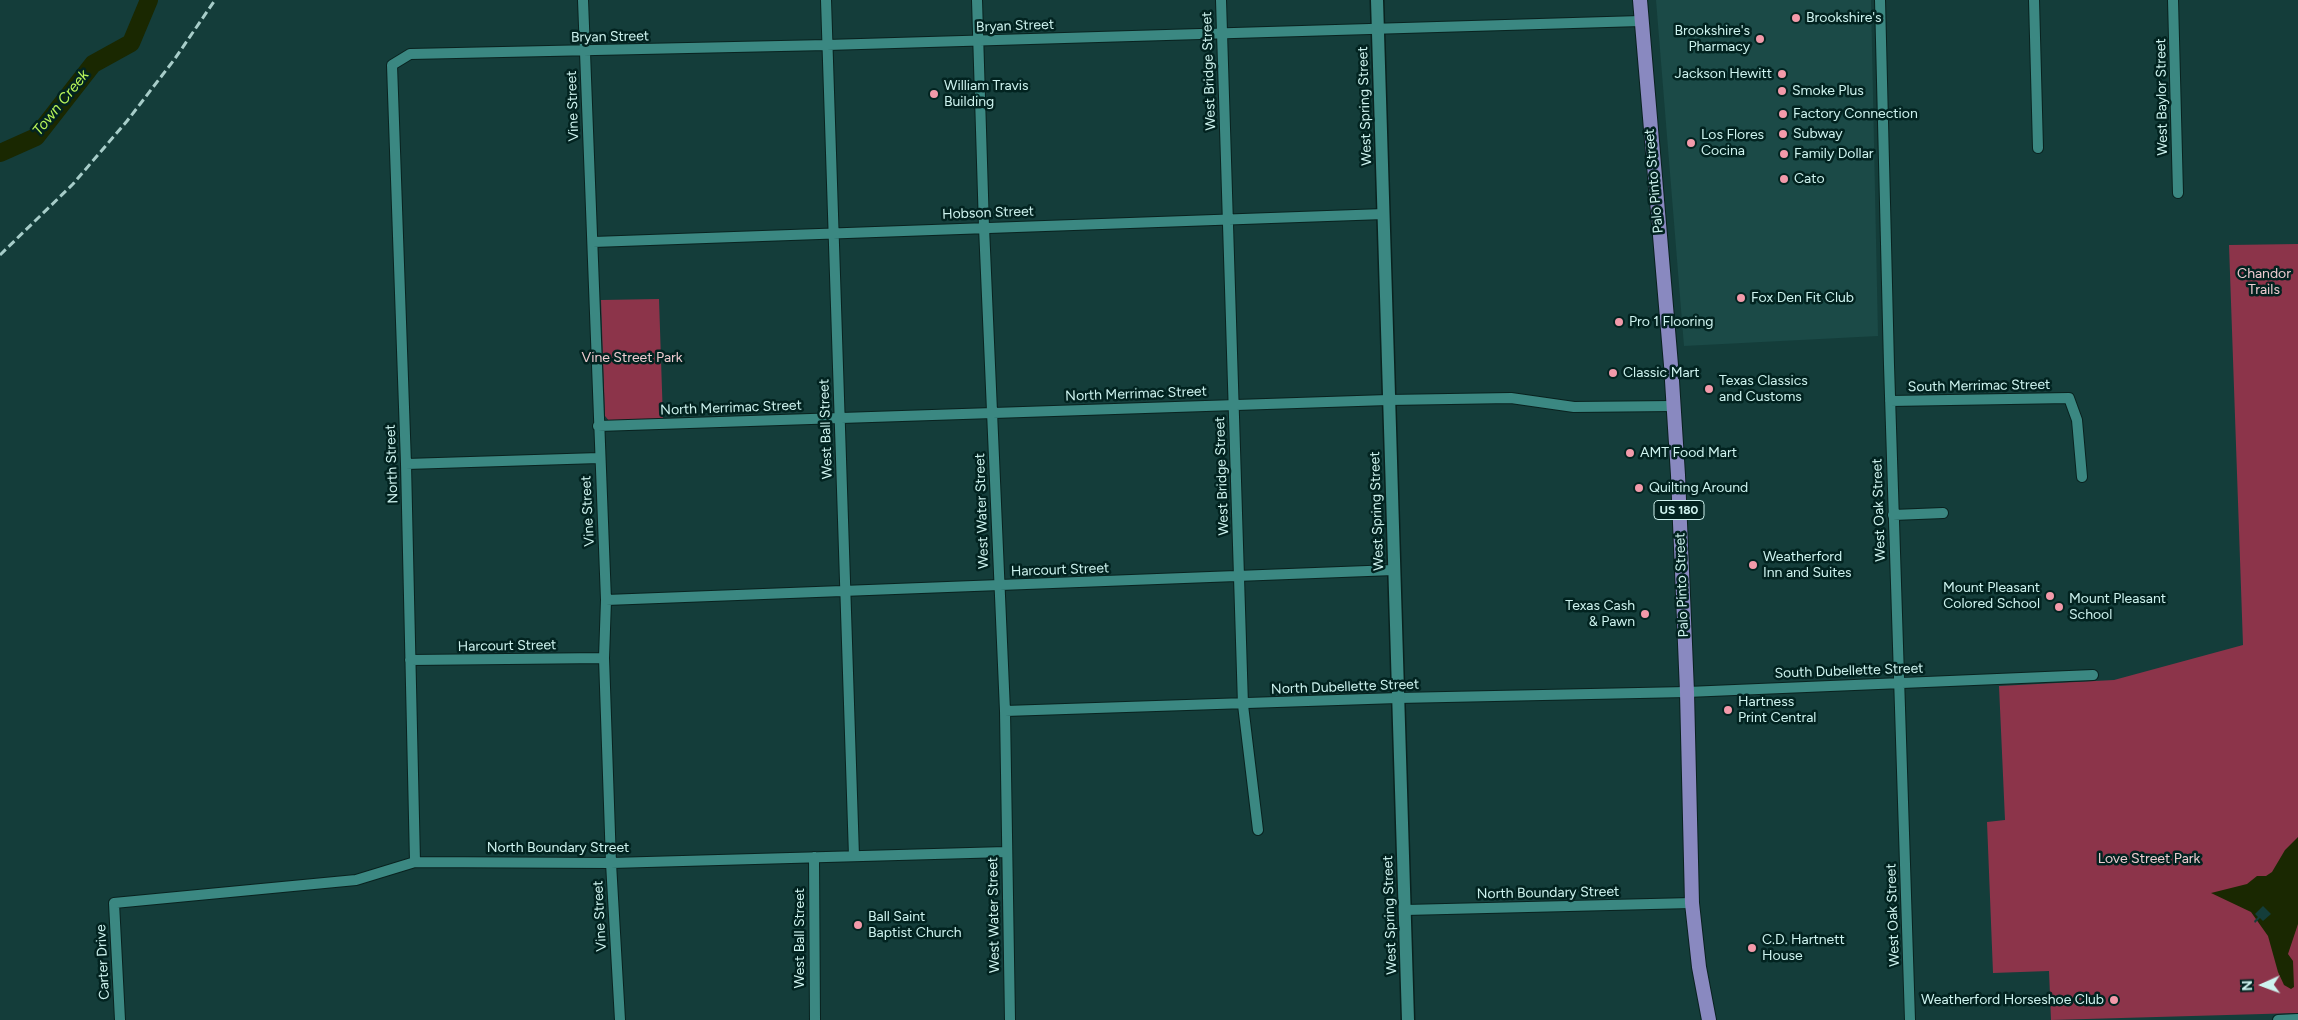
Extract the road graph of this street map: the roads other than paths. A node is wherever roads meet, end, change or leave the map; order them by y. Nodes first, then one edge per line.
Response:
1 (583, 0) edge
2 (826, 0) edge
3 (977, 0) edge
4 (1221, 0) edge
5 (1377, 0) edge
6 (1640, 0) edge
7 (1880, 0) edge
8 (2034, 0) edge
9 (2173, 0) edge
10 (1642, 21) junction
11 (1378, 28) junction
12 (1222, 34) junction
13 (978, 41) junction
14 (827, 45) junction
15 (585, 51) junction
16 (392, 65) joint
17 (2038, 148) dead end
18 (2178, 193) dead end
19 (1384, 214) junction
20 (1228, 219) junction
21 (984, 227) junction
22 (834, 233) junction
23 (593, 242) junction
24 (1388, 400) junction
25 (1890, 401) junction
26 (1233, 404) junction
27 (1673, 406) junction
28 (992, 413) junction
29 (840, 418) junction
30 (598, 426) junction
31 (599, 458) junction
32 (406, 464) junction
33 (2082, 477) dead end
34 (1943, 513) dead end
35 (1893, 515) junction
36 (1394, 570) junction
37 (1240, 577) junction
38 (999, 586) junction
39 (845, 592) junction
40 (606, 600) junction
41 (604, 658) junction
42 (410, 660) junction
43 (2093, 675) dead end
44 (1898, 683) junction
45 (1687, 692) junction
46 (1398, 698) junction
47 (1243, 705) junction
48 (1005, 712) junction
49 (1258, 830) dead end
50 (1006, 852) junction
51 (854, 856) junction
52 (814, 857) junction
53 (415, 862) junction
54 (611, 863) junction
55 (114, 903) joint
56 (1692, 903) junction
57 (1405, 910) junction
58 (2298, 1019) edge
59 (120, 1020) edge
60 (620, 1020) edge
61 (815, 1020) edge
62 (1010, 1020) edge
63 (1408, 1020) edge
64 (1709, 1020) edge
65 (1910, 1020) edge
66 (2278, 1020) edge

1 - 15 street, Vine Street
2 - 14 street, West Ball Street
3 - 13 street, West Water Street
4 - 12 street, West Bridge Street
5 - 11 street, West Spring Street
6 - 10 main road, Palo Pinto Street / US 180
7 - 25 street, West Oak Street
8 - 17 street
9 - 18 street, West Baylor Street
10 - 11 street, Bryan Street
10 - 27 main road, Palo Pinto Street / US 180
11 - 12 street, Bryan Street
11 - 19 street, West Spring Street
12 - 13 street, Bryan Street
12 - 20 street, West Bridge Street
13 - 14 street, Bryan Street
13 - 21 street, West Water Street
14 - 15 street, Bryan Street
14 - 22 street, West Ball Street
15 - 16 street, Bryan Street
15 - 23 street, Vine Street
16 - 32 street, North Street
19 - 20 street, Hobson Street
19 - 24 street, West Spring Street
20 - 21 street, Hobson Street
20 - 26 street, West Bridge Street
21 - 22 street, Hobson Street
21 - 28 street, West Water Street
22 - 23 street, Hobson Street
22 - 29 street, West Ball Street
23 - 30 street, Vine Street
24 - 26 street, North Merrimac Street
24 - 27 street, North Merrimac Street
24 - 36 street, West Spring Street
25 - 33 street, South Merrimac Street
25 - 35 street, West Oak Street
26 - 28 street, North Merrimac Street
26 - 37 street, West Bridge Street
27 - 45 main road, Palo Pinto Street / US 180
28 - 29 street, North Merrimac Street
28 - 38 street, West Water Street
29 - 30 street, North Merrimac Street
29 - 39 street, West Ball Street
30 - 31 street, Vine Street
31 - 32 street
31 - 40 street, Vine Street
32 - 42 street, North Street
34 - 35 street
35 - 44 street, West Oak Street
36 - 37 street, Harcourt Street
36 - 46 street, West Spring Street
37 - 38 street, Harcourt Street
37 - 47 street, West Bridge Street
38 - 39 street, Harcourt Street
38 - 48 street, West Water Street
39 - 40 street, Harcourt Street
39 - 51 street, West Ball Street
40 - 41 street, Vine Street
41 - 42 street, Harcourt Street
41 - 54 street, Vine Street
42 - 53 street, North Street
43 - 44 street, South Dubellette Street
44 - 45 street, South Dubellette Street
44 - 65 street, West Oak Street
45 - 46 street, North Dubellette Street
45 - 56 main road, Palo Pinto Street / US 180
46 - 47 street, North Dubellette Street
46 - 57 street, West Spring Street
47 - 48 street, North Dubellette Street
47 - 49 street, West Bridge Street
48 - 50 street, West Water Street
50 - 51 street, North Boundary Street
50 - 62 street, West Water Street
51 - 52 street, North Boundary Street
52 - 54 street, North Boundary Street
52 - 61 street, West Ball Street
53 - 54 street, North Boundary Street
53 - 55 street, North Boundary Street
54 - 60 street, Vine Street
55 - 59 street, Carter Drive
56 - 57 street, North Boundary Street
56 - 64 main road, Palo Pinto Street / US 180
57 - 63 street, West Spring Street
58 - 66 street

